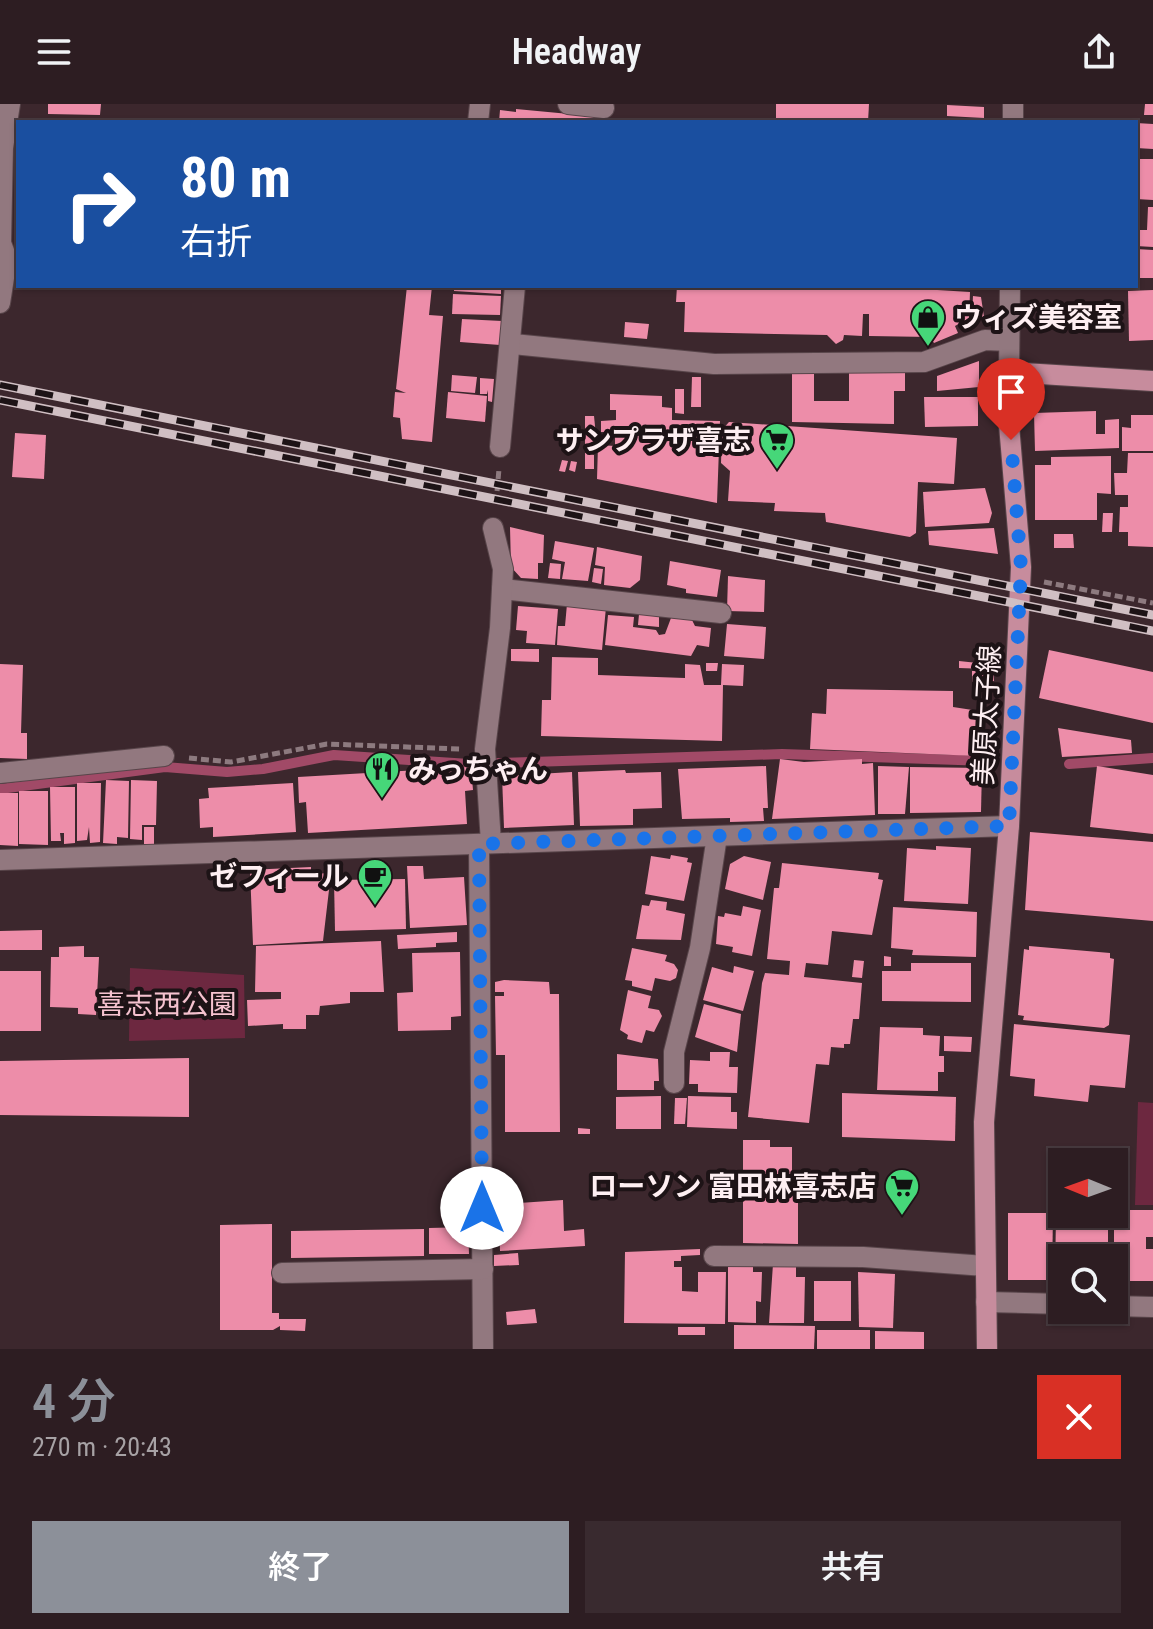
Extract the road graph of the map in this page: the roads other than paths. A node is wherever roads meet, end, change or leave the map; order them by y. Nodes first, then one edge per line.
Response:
1 (10, 104) edge
2 (568, 104) edge
3 (604, 108) dead end
4 (8, 250) edge
5 (515, 288) edge
6 (1010, 288) edge
7 (0, 303) edge
8 (1009, 341) junction
9 (513, 344) junction
10 (1009, 372) junction
11 (1153, 381) edge
12 (500, 447) road end
13 (493, 528) road end
14 (502, 589) junction
15 (721, 613) dead end
16 (164, 756) road end
17 (0, 773) edge
18 (1009, 826) junction
19 (717, 836) junction
20 (485, 843) junction
21 (0, 860) edge
22 (674, 1083) dead end
23 (714, 1256) dead end
24 (985, 1266) junction
25 (483, 1269) junction
26 (282, 1273) dead end
27 (986, 1302) junction
28 (1048, 1304) edge
29 (1128, 1306) edge
30 (1153, 1307) edge
31 (483, 1349) edge
32 (987, 1349) edge

1 - 4 street
2 - 3 street
4 - 7 street
5 - 9 street
6 - 8 street
8 - 9 street
8 - 10 street
9 - 12 street
10 - 11 main road
10 - 18 main road, 美原太子線
13 - 14 street
14 - 15 street
14 - 20 street
16 - 17 street
18 - 19 street
18 - 24 main road, 美原太子線
19 - 20 street
19 - 22 street
20 - 21 street
20 - 25 street
23 - 24 street
24 - 27 main road, 美原太子線
25 - 26 street
25 - 31 street
27 - 28 street
27 - 32 main road, 美原太子線
29 - 30 street

